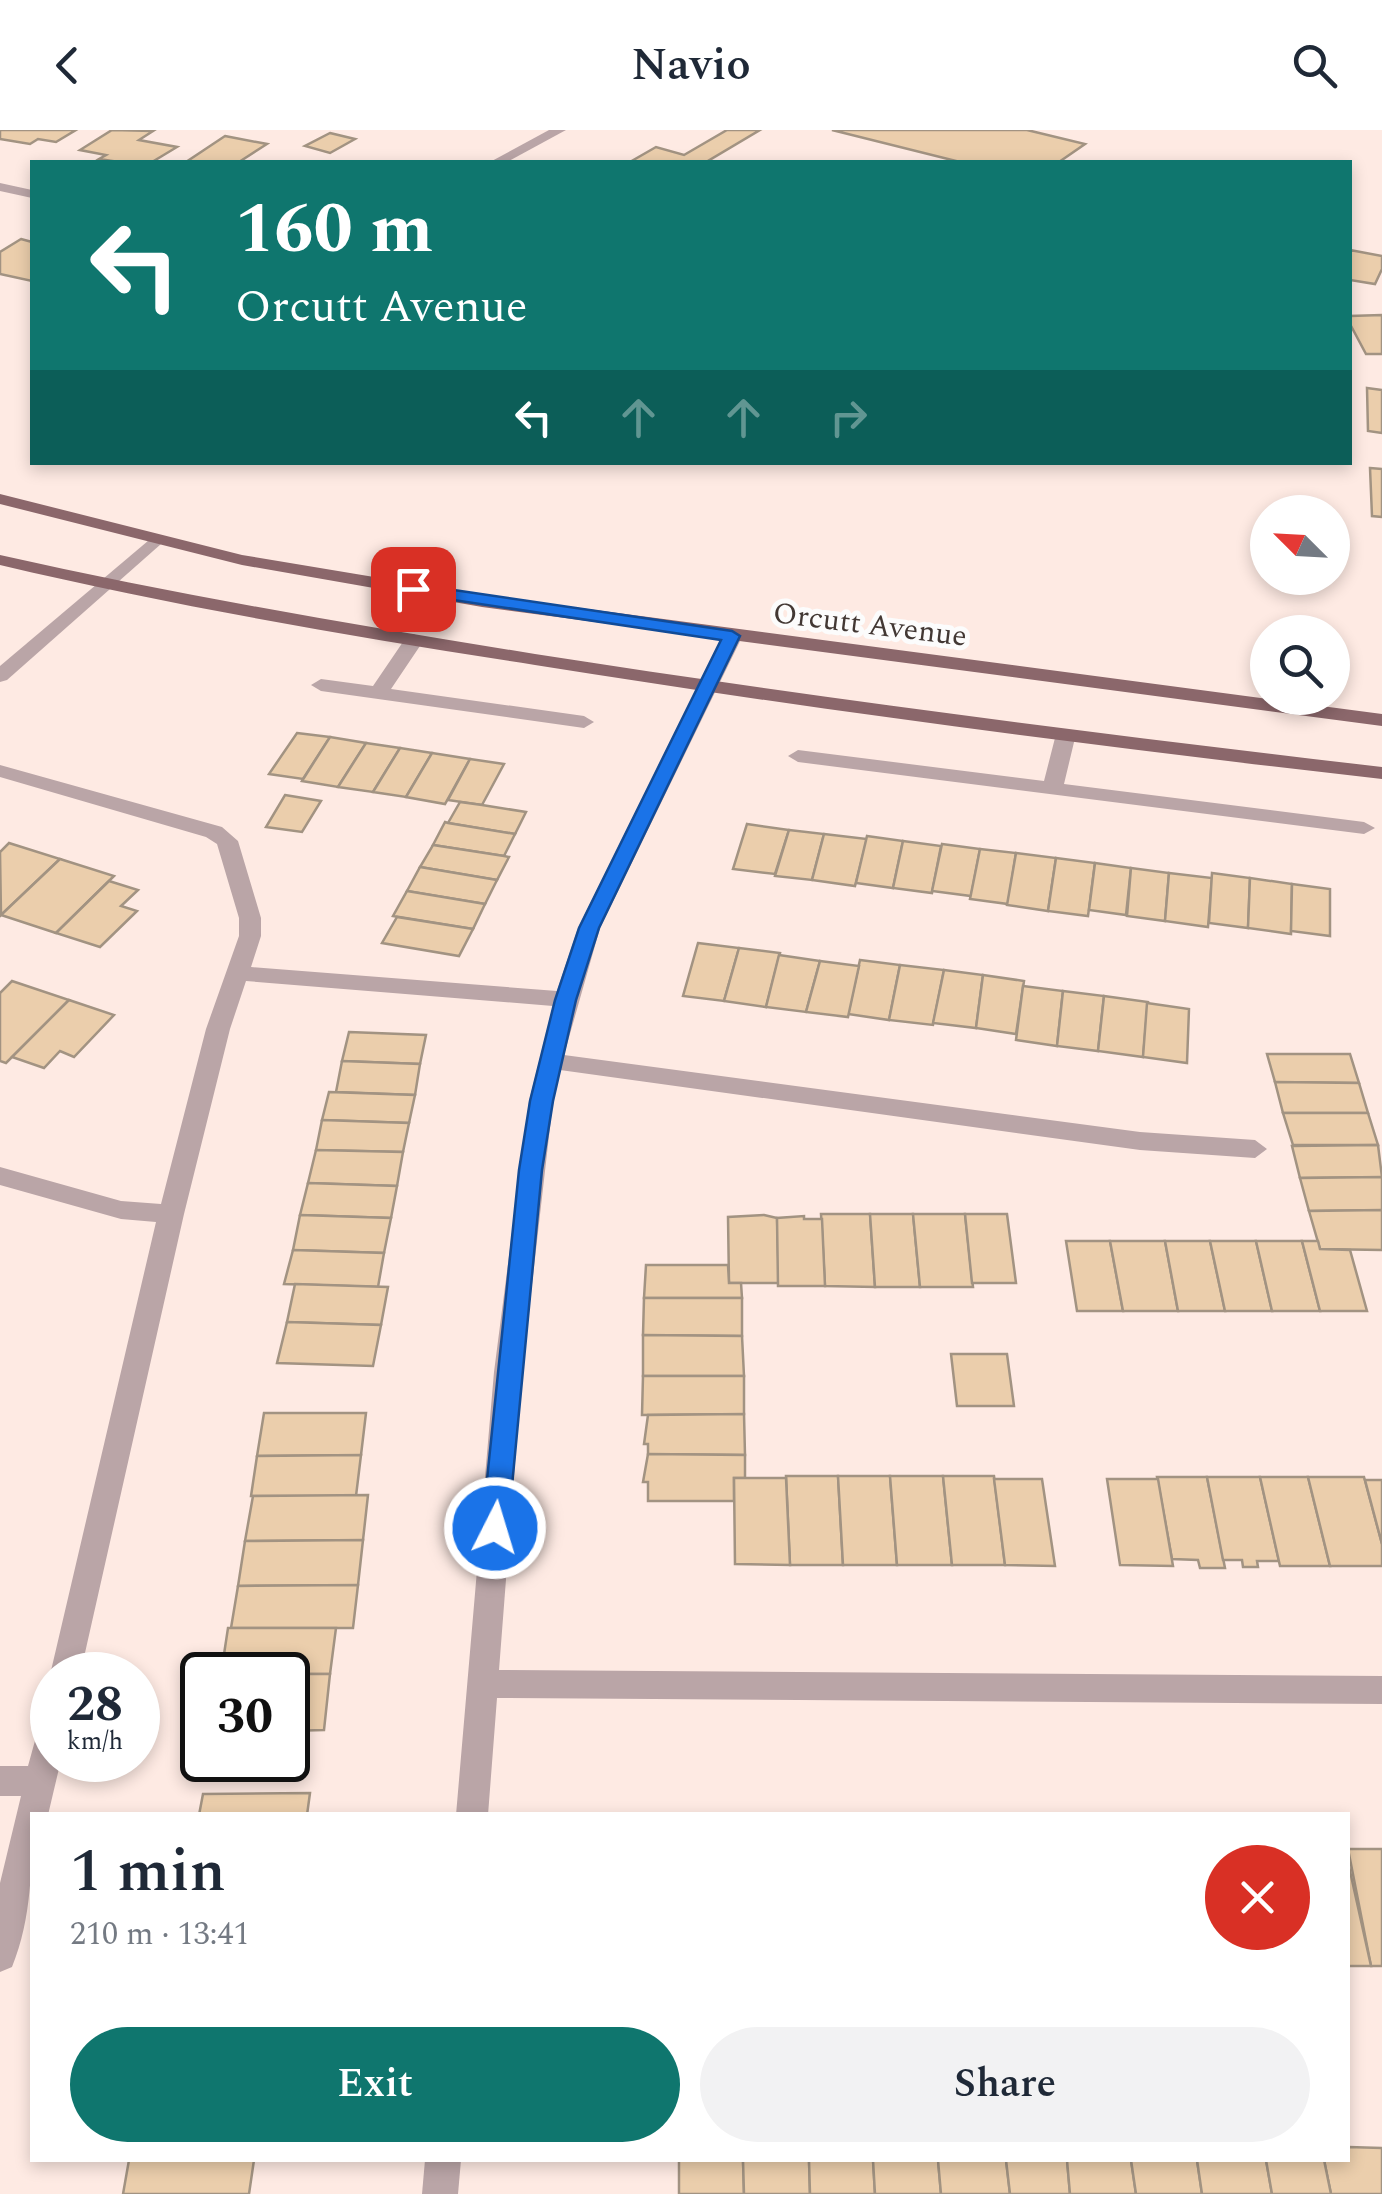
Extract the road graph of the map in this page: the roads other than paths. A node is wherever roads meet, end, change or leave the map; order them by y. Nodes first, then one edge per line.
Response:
1 (559, 130) edge
2 (500, 160) edge
3 (0, 187) edge
4 (30, 194) edge
5 (0, 499) edge
6 (156, 540) junction
7 (0, 560) edge
8 (105, 586) junction
9 (732, 636) junction
10 (414, 640) junction
11 (0, 676) edge
12 (321, 686) dead end
13 (706, 688) junction
14 (378, 693) junction
15 (1382, 720) edge
16 (584, 722) dead end
17 (1065, 738) junction
18 (798, 756) dead end
19 (0, 771) edge
20 (1382, 773) edge
21 (1054, 788) junction
22 (1364, 828) dead end
23 (236, 973) junction
24 (566, 1000) junction
25 (551, 1062) junction
26 (1255, 1149) dead end
27 (0, 1176) edge
28 (172, 1214) junction
29 (70, 1652) edge
30 (482, 1684) junction
31 (1382, 1690) edge
32 (0, 1781) edge
33 (30, 1781) edge
34 (40, 1782) edge
35 (33, 1812) edge
36 (472, 1812) edge
37 (30, 1824) edge
38 (0, 1955) edge
39 (443, 2162) edge
40 (440, 2194) edge

1 - 2 street
3 - 4 street
5 - 6 main road, Orcutt Avenue
6 - 8 street
6 - 9 main road, Orcutt Avenue
7 - 8 main road
8 - 10 main road
8 - 11 street
9 - 13 street
9 - 15 main road, Orcutt Avenue
10 - 13 main road
10 - 14 street
12 - 14 street
13 - 17 main road
13 - 24 street
14 - 16 street
17 - 20 main road
17 - 21 street
18 - 21 street
19 - 23 street
21 - 22 street
23 - 24 street
23 - 28 street
24 - 25 street
25 - 26 street
25 - 30 street
27 - 28 street
28 - 29 street
30 - 31 street
30 - 36 street
32 - 33 street
34 - 35 street
37 - 38 street
39 - 40 street

